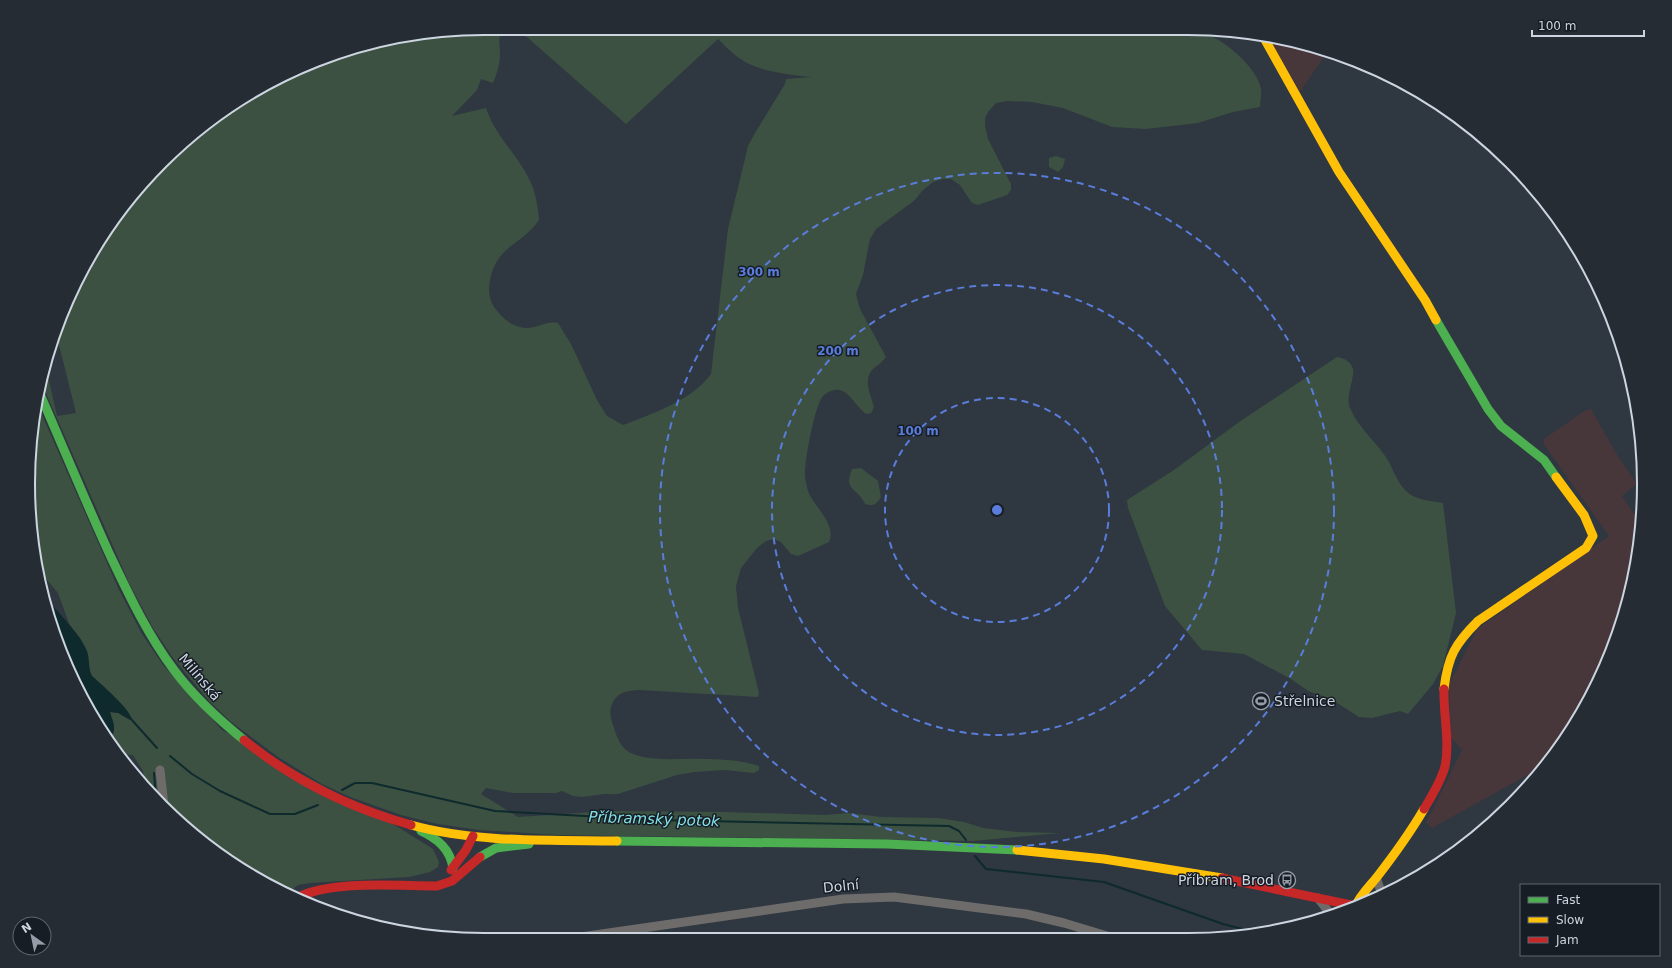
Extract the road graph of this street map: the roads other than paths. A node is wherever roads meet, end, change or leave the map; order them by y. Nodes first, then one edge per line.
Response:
1 (1266, 42) edge
2 (43, 401) edge
3 (160, 770) dead end
4 (163, 797) edge
5 (399, 822) junction
6 (473, 836) junction
7 (557, 840) junction
8 (453, 868) junction
9 (468, 868) junction
10 (1376, 878) junction
11 (423, 886) junction
12 (1380, 890) edge
13 (303, 895) edge
14 (1318, 898) junction
15 (1358, 900) edge
16 (1346, 904) edge
17 (1328, 910) edge
18 (608, 933) edge
19 (1096, 933) edge

1 - 10 main road
2 - 5 main road, Milínská
3 - 4 street
5 - 6 main road, Milínská
5 - 8 main road
6 - 7 main road, Milínská
6 - 8 main road
6 - 9 main road
7 - 9 main road
7 - 14 main road
8 - 11 main road
9 - 11 main road
10 - 12 street
10 - 15 main road
11 - 13 main road
14 - 16 main road
14 - 17 street
18 - 19 street, Dolní

